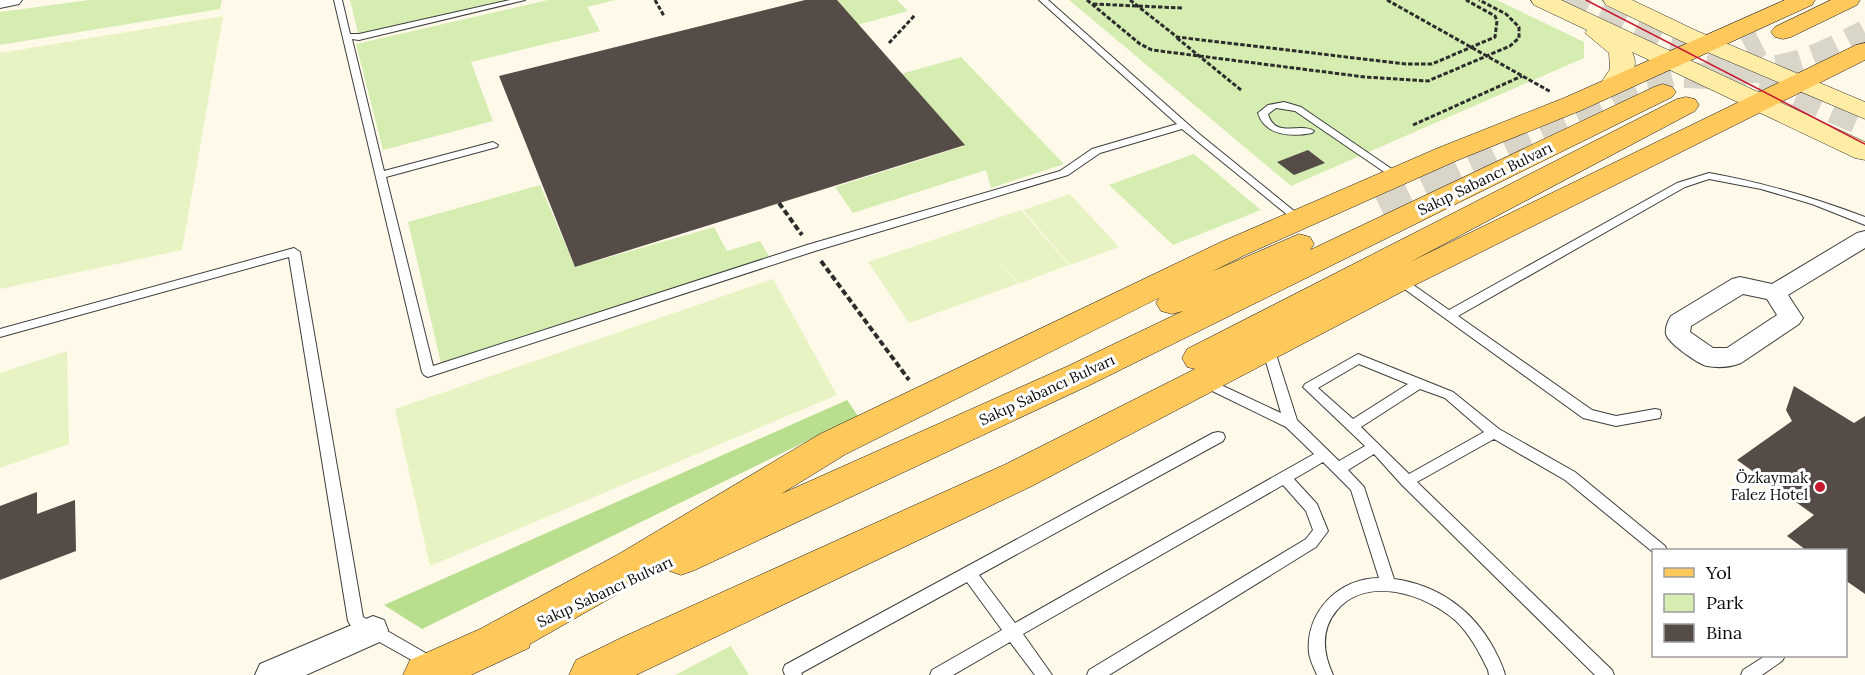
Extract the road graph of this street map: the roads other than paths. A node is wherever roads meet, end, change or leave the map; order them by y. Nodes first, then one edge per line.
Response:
1 (12, 0) edge
2 (338, 0) edge
3 (522, 0) edge
4 (1042, 0) edge
5 (1614, 0) edge
6 (1804, 0) edge
7 (1849, 0) edge
8 (1544, 1) edge
9 (0, 2) edge
10 (1865, 13) edge
11 (1648, 16) junction
12 (1744, 26) junction
13 (348, 36) junction
14 (1707, 43) junction
15 (1761, 43) tunnel mouth
16 (1865, 50) edge
17 (1785, 54) tunnel mouth
18 (1801, 82) junction
19 (1612, 86) junction
20 (1673, 86) junction
21 (1759, 102) junction
22 (1865, 111) edge
23 (1184, 125) junction
24 (1309, 131) dead end
25 (493, 145) dead end
26 (1865, 152) edge
27 (381, 175) junction
28 (1397, 176) junction
29 (1380, 207) tunnel mouth
30 (1299, 219) junction
31 (1865, 221) edge
32 (1865, 238) edge
33 (1398, 280) junction
34 (1775, 293) dead end
35 (1449, 316) junction
36 (0, 333) edge
37 (1268, 348) junction
38 (1203, 381) junction
39 (1419, 383) junction
40 (1654, 414) dead end
41 (1291, 423) junction
42 (1352, 426) junction
43 (1494, 433) junction
44 (1218, 437) dead end
45 (1375, 447) junction
46 (1325, 454) junction
47 (1338, 468) junction
48 (1284, 477) junction
49 (1407, 481) junction
50 (1659, 549) edge
51 (631, 567) junction
52 (969, 573) junction
53 (1389, 584) junction
54 (372, 630) junction
55 (1012, 632) junction
56 (495, 642) junction
57 (1776, 657) edge
58 (604, 668) edge
59 (432, 672) edge
60 (271, 675) edge
61 (794, 675) edge
62 (938, 675) edge
63 (1044, 675) edge
64 (1095, 675) edge
65 (1325, 675) edge
66 (1497, 675) edge
67 (1606, 675) edge
68 (1749, 675) edge

1 - 9 street
2 - 13 lane
3 - 13 lane
4 - 23 lane
5 - 11 main road
6 - 12 main road
7 - 15 main road
8 - 19 main road
8 - 20 main road
10 - 17 main road
11 - 12 main road
11 - 14 main road
12 - 14 main road
13 - 27 lane
14 - 18 main road
14 - 20 main road
16 - 18 main road
18 - 21 main road
18 - 22 main road
19 - 20 main road
19 - 28 main road
20 - 21 main road
20 - 56 main road, Sakıp Sabancı Bulvarı
20 - 58 main road, Sakıp Sabancı Bulvarı
21 - 26 main road
21 - 33 main road
23 - 27 lane
23 - 30 lane
24 - 28 lane
25 - 27 lane
28 - 30 main road
29 - 51 main road
30 - 51 main road
31 - 35 lane
32 - 34 street
33 - 35 lane
33 - 37 main road
35 - 40 lane
36 - 54 lane
37 - 38 main road
37 - 41 lane
38 - 41 lane
38 - 58 main road
39 - 42 lane
39 - 42 lane
39 - 43 lane
41 - 46 lane
42 - 45 lane
43 - 49 lane
43 - 50 lane
44 - 52 lane
45 - 47 lane
45 - 49 lane
46 - 47 lane
46 - 48 lane
47 - 53 lane
48 - 55 lane
48 - 64 lane
49 - 67 lane
51 - 56 main road
52 - 55 lane
52 - 61 lane
53 - 65 lane
53 - 66 lane
54 - 59 lane
54 - 60 street
55 - 62 lane
55 - 63 lane
56 - 59 main road, Sakıp Sabancı Bulvarı
57 - 68 lane

